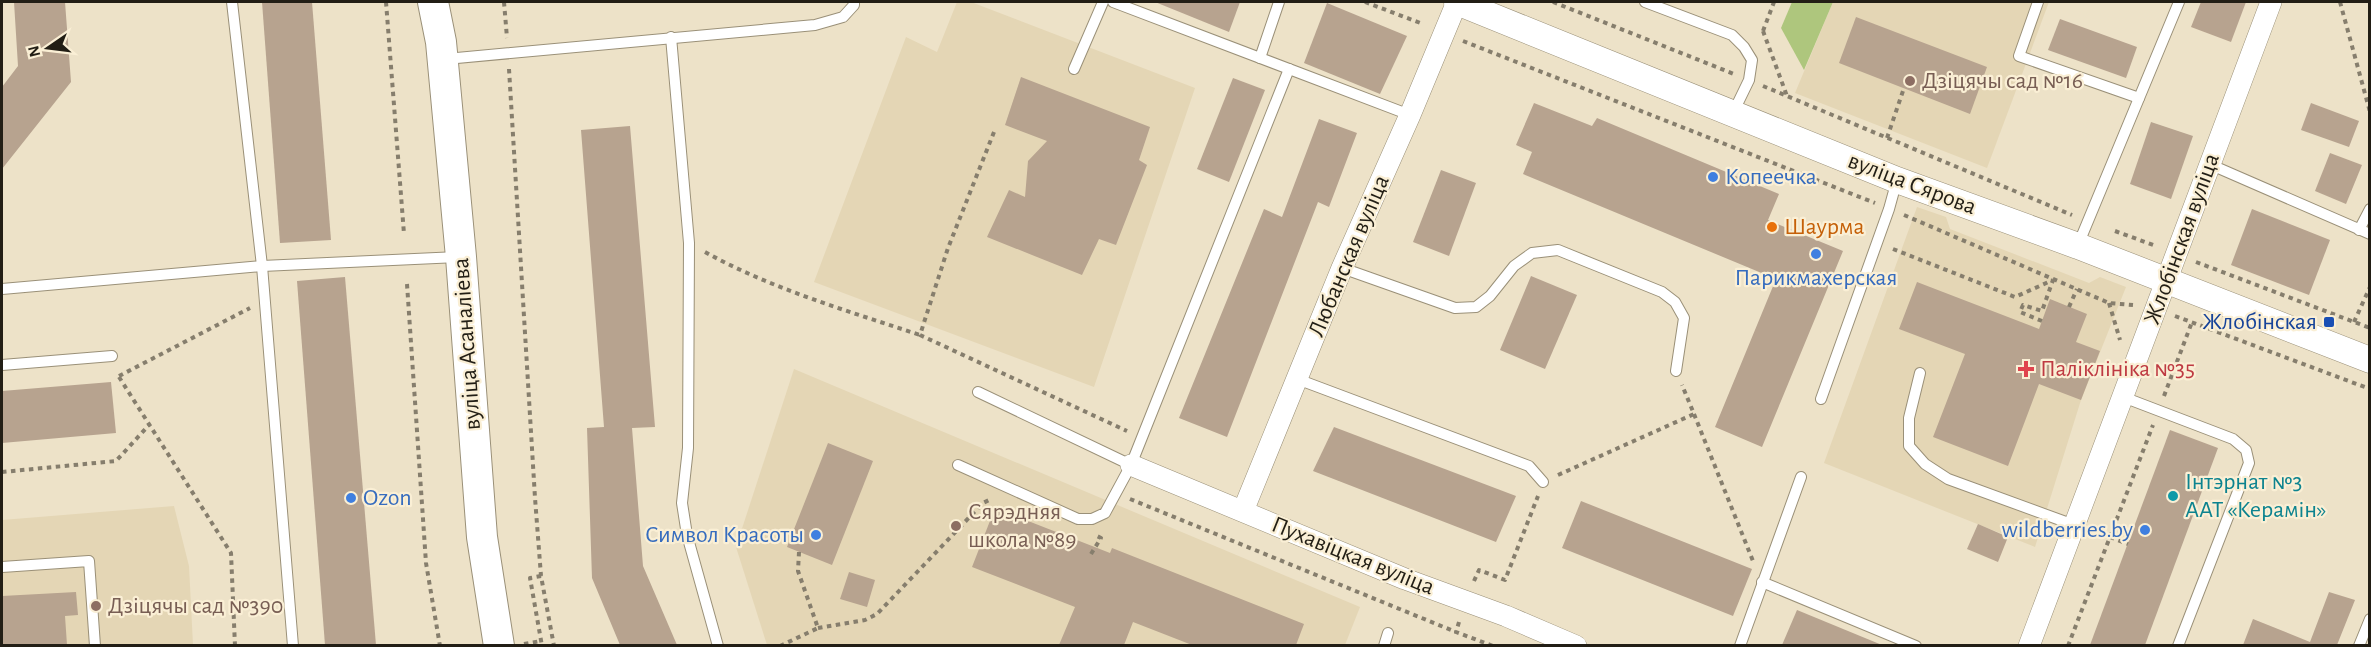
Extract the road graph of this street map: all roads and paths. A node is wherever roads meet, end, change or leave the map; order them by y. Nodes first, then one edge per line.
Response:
1 (232, 2) edge
2 (386, 2) edge
3 (433, 2) edge
4 (442, 2) edge
5 (504, 2) edge
6 (854, 2) edge
7 (1103, 2) edge
8 (1113, 2) edge
9 (1279, 2) edge
10 (1365, 2) edge
11 (1457, 2) edge
12 (1553, 2) edge
13 (1645, 2) edge
14 (1774, 2) edge
15 (2038, 2) edge
16 (2179, 2) edge
17 (2271, 2) edge
18 (2340, 2) edge
19 (1763, 31) junction
20 (1444, 32) junction
21 (671, 37) junction
22 (442, 51) junction
23 (508, 54) junction
24 (1260, 58) junction
25 (1752, 60) junction
26 (1074, 69) dead end
27 (1289, 69) junction
28 (1749, 80) junction
29 (1904, 88) dead end
30 (1788, 96) junction
31 (2139, 98) junction
32 (2370, 112) edge
33 (1733, 114) junction
34 (1410, 115) junction
35 (994, 132) dead end
36 (1887, 138) junction
37 (2209, 164) junction
38 (1897, 180) junction
39 (1889, 209) junction
40 (2370, 209) edge
41 (2088, 221) junction
42 (2359, 230) junction
43 (404, 234) dead end
44 (2370, 234) edge
45 (688, 243) junction
46 (1877, 243) junction
47 (2078, 246) junction
48 (2177, 255) junction
49 (461, 256) junction
50 (262, 266) junction
51 (1342, 267) junction
52 (2054, 279) junction
53 (2167, 280) junction
54 (407, 284) dead end
55 (2370, 287) edge
56 (2, 289) edge
57 (2077, 289) junction
58 (264, 300) junction
59 (2109, 303) junction
60 (2069, 307) dead end
61 (2157, 308) junction
62 (2042, 321) dead end
63 (2192, 322) junction
64 (2354, 322) junction
65 (2370, 328) edge
66 (920, 335) junction
67 (2123, 349) dead end
68 (109, 356) joint
69 (2370, 360) edge
70 (2, 365) edge
71 (1676, 371) joint
72 (1920, 373) dead end
73 (119, 376) junction
74 (1297, 379) junction
75 (2370, 389) edge
76 (978, 392) dead end
77 (2123, 397) junction
78 (1821, 399) dead end
79 (2158, 411) junction
80 (1694, 414) junction
81 (149, 425) junction
82 (1142, 438) junction
83 (958, 465) dead end
84 (1131, 465) junction
85 (2, 472) edge
86 (1801, 477) dead end
87 (1543, 482) junction
88 (1123, 496) dead end
89 (998, 499) dead end
90 (1243, 511) junction
91 (2074, 525) junction
92 (1090, 534) dead end
93 (2110, 537) junction
94 (2128, 544) dead end
95 (799, 552) dead end
96 (1091, 554) dead end
97 (2, 567) edge
98 (542, 576) junction
99 (1762, 582) junction
100 (1467, 602) junction
101 (2370, 619) edge
102 (818, 628) junction
103 (1456, 632) junction
104 (1388, 633) dead end
105 (541, 643) edge
106 (95, 645) edge
107 (235, 645) edge
108 (293, 645) edge
109 (440, 645) edge
110 (499, 645) edge
111 (516, 645) edge
112 (554, 645) edge
113 (718, 645) edge
114 (780, 645) edge
115 (1384, 645) edge
116 (1493, 645) edge
117 (1576, 645) edge
118 (1740, 645) edge
119 (1916, 645) edge
120 (2029, 645) edge
121 (2068, 645) edge
122 (2178, 645) edge
123 (2359, 645) edge

1 - 50 lane
2 - 43 path
3 - 22 main road, вуліца Асаналіева
4 - 22 main road, вуліца Асаналіева
5 - 23 path
6 - 21 lane
7 - 26 lane
8 - 24 lane
9 - 24 lane
10 - 20 path
11 - 20 street, Любанская вуліца
11 - 33 street, вуліца Сярова
12 - 28 path
13 - 25 lane
14 - 19 path
15 - 31 lane
16 - 31 lane
17 - 37 street, Жлобінская вуліца
18 - 32 path
19 - 25 path
19 - 30 path
20 - 34 street, Любанская вуліца
20 - 39 path
21 - 23 lane
21 - 45 lane
22 - 23 lane
22 - 49 main road, вуліца Асаналіева
23 - 98 path
24 - 27 lane
25 - 28 lane
27 - 34 lane
27 - 82 lane
28 - 30 path
28 - 33 lane
29 - 36 path
30 - 36 path
31 - 41 lane
33 - 38 street, вуліца Сярова
34 - 51 street, Любанская вуліца
35 - 66 path
36 - 41 path
37 - 42 lane
37 - 48 street, Жлобінская вуліца
38 - 39 lane
38 - 47 street, вуліца Сярова
39 - 46 lane
39 - 52 path
40 - 42 lane
41 - 47 lane
41 - 48 path
42 - 44 lane
45 - 66 path
45 - 113 lane
46 - 52 path
46 - 78 lane
47 - 53 street, вуліца Сярова
48 - 53 street, Жлобінская вуліца
48 - 64 path
49 - 50 lane
49 - 110 main road, вуліца Асаналіева
50 - 56 lane
50 - 58 lane
51 - 71 lane
51 - 74 street, Любанская вуліца
52 - 57 path
52 - 62 path
53 - 61 street, Жлобінская вуліца
53 - 69 street, вуліца Сярова
54 - 109 path
55 - 64 path
57 - 59 path
57 - 60 path
58 - 73 path
58 - 108 lane
59 - 61 path
59 - 67 path
61 - 63 path
61 - 77 street, Жлобінская вуліца
63 - 75 path
63 - 79 path
64 - 65 path
66 - 82 path
68 - 70 lane
68 - 73 path
71 - 80 path
72 - 91 lane
73 - 81 path
74 - 87 lane
74 - 90 street, Любанская вуліца
76 - 84 lane
77 - 79 lane
77 - 91 street, Жлобінская вуліца
79 - 93 path
79 - 122 lane
80 - 87 path
80 - 99 path
81 - 85 path
81 - 107 path
82 - 84 lane
83 - 84 lane
84 - 90 street, Пухавіцкая вуліца
86 - 99 lane
87 - 100 path
88 - 103 path
89 - 102 path
90 - 100 street, Пухавіцкая вуліца
91 - 120 street, Жлобінская вуліца
92 - 96 path
93 - 94 path
93 - 121 path
95 - 102 path
97 - 106 lane
98 - 105 path
98 - 112 path
99 - 118 lane
99 - 119 lane
100 - 103 path
100 - 117 street, Пухавіцкая вуліца
101 - 123 lane
102 - 114 path
103 - 116 path
104 - 115 lane
105 - 111 path

